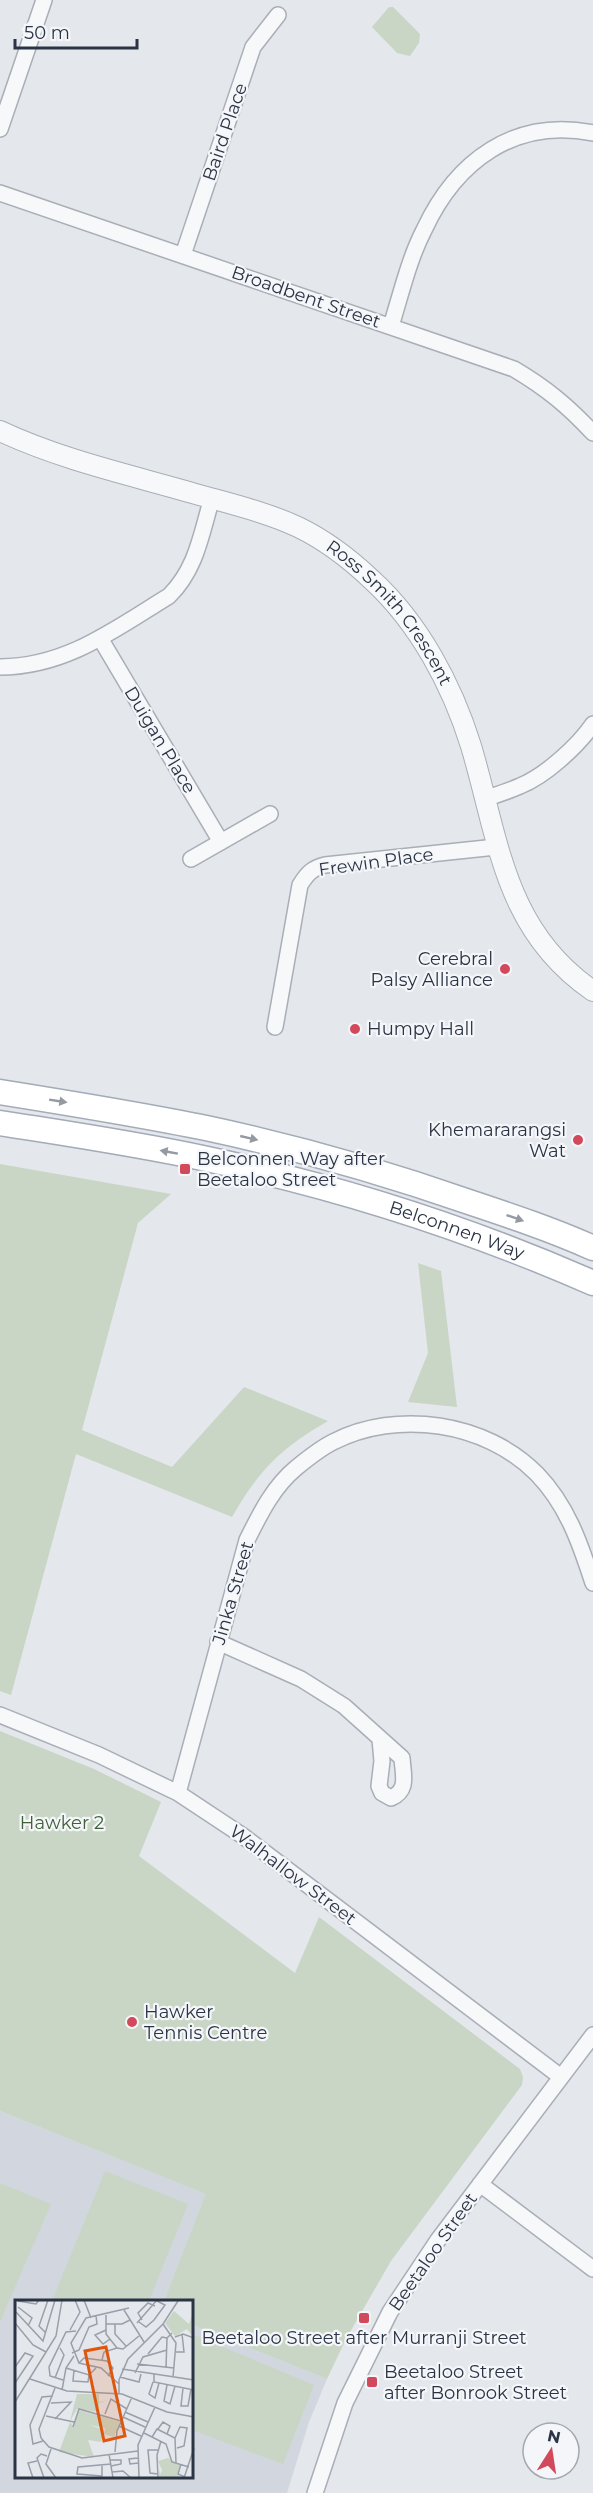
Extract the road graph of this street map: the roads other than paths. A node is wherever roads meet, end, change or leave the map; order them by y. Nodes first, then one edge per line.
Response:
1 (44, 0) edge
2 (278, 15) dead end
3 (0, 129) edge
4 (593, 133) edge
5 (0, 193) edge
6 (183, 255) junction
7 (391, 326) junction
8 (0, 431) edge
9 (593, 433) edge
10 (212, 498) junction
11 (100, 638) junction
12 (0, 666) edge
13 (593, 724) edge
14 (484, 799) junction
15 (270, 814) dead end
16 (221, 842) junction
17 (496, 847) junction
18 (191, 859) dead end
19 (593, 991) edge
20 (275, 1027) dead end
21 (0, 1092) edge
22 (129, 1113) junction
23 (0, 1123) edge
24 (124, 1143) junction
25 (589, 1243) edge
26 (587, 1278) edge
27 (593, 1583) edge
28 (218, 1642) junction
29 (0, 1715) edge
30 (380, 1739) dead end
31 (178, 1793) junction
32 (593, 2035) edge
33 (561, 2077) junction
34 (480, 2184) junction
35 (593, 2269) edge
36 (315, 2493) edge

1 - 3 street
2 - 6 street, Baird Place
4 - 7 street
5 - 6 street, Broadbent Street
6 - 7 street, Broadbent Street
7 - 9 street, Broadbent Street
8 - 10 street, Ross Smith Crescent
10 - 11 street
10 - 14 street, Ross Smith Crescent
11 - 12 street
11 - 16 street, Duigan Place
13 - 14 street
14 - 17 street, Ross Smith Crescent
15 - 16 street
16 - 18 street
17 - 19 street, Ross Smith Crescent
17 - 20 street, Frewin Place
21 -> 22 main road, Belconnen Way
22 - 24 main road
22 -> 25 main road, Belconnen Way
23 - 24 main road, Belconnen Way
26 -> 24 main road, Belconnen Way
27 - 28 street, Jinka Street
28 - 30 street
28 - 31 street, Jinka Street
29 - 31 street, Walhallow Street
31 - 33 street, Walhallow Street
32 - 33 street, Beetaloo Street
33 - 34 street, Beetaloo Street
34 - 35 street
34 - 36 street, Beetaloo Street

